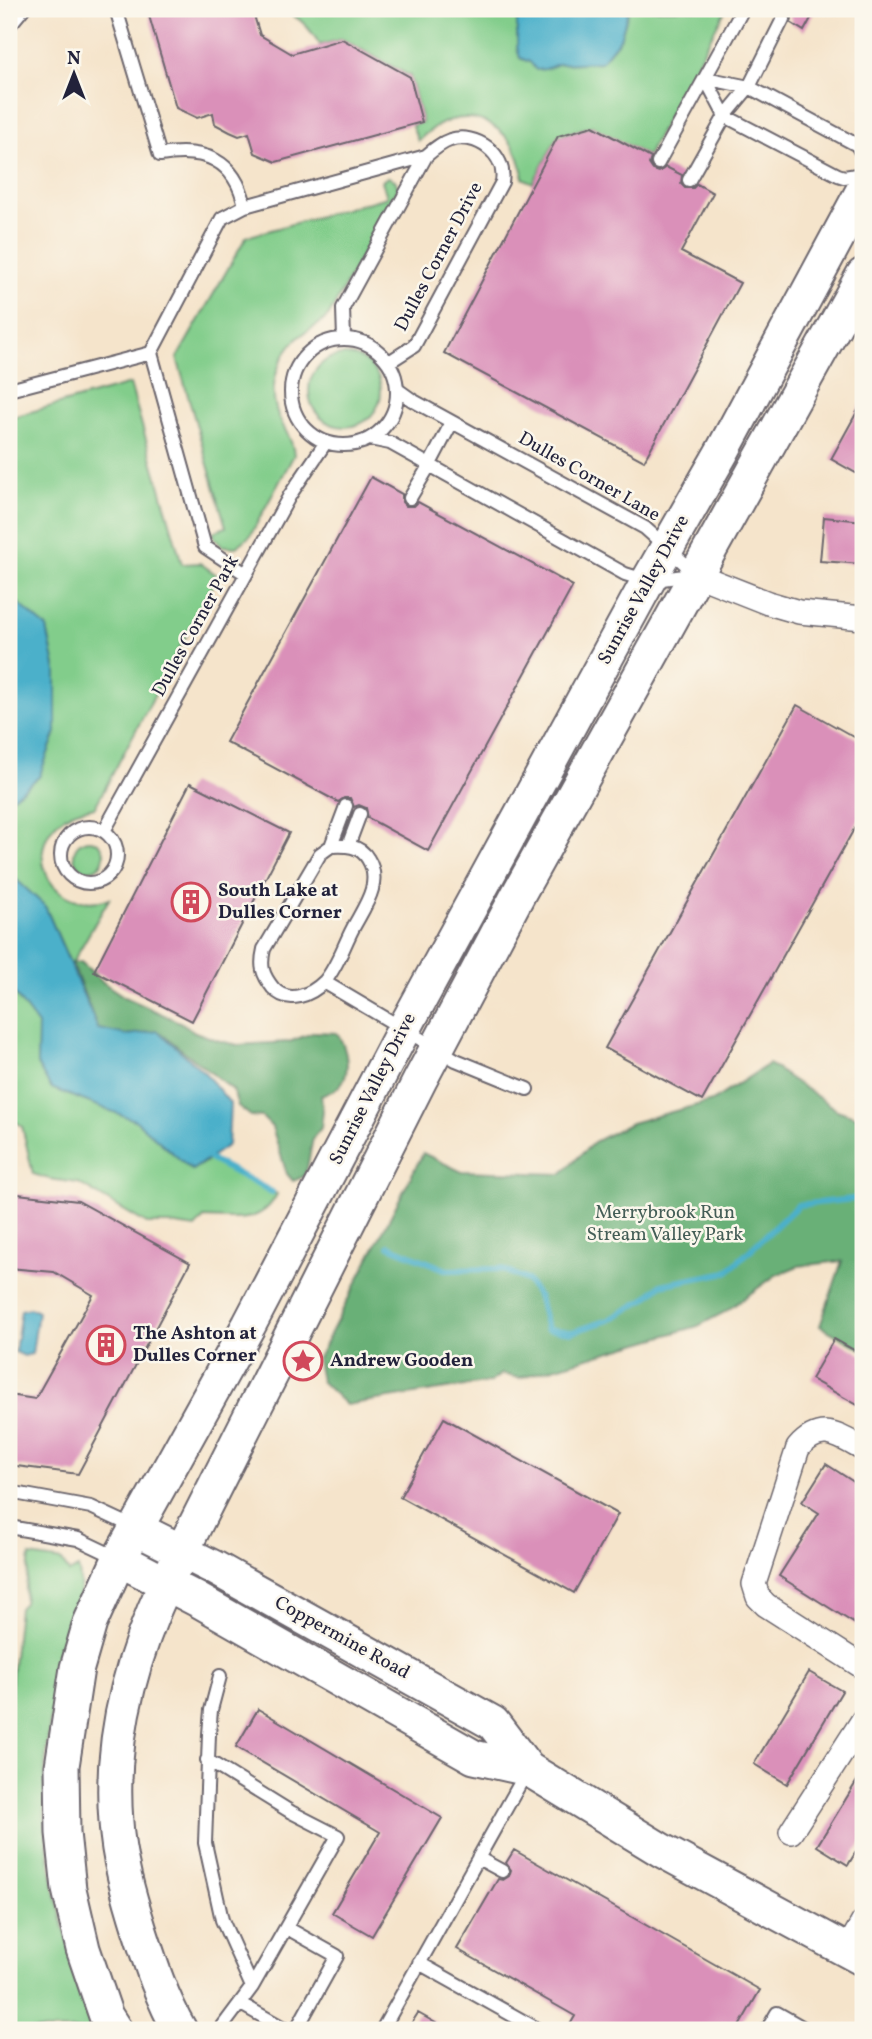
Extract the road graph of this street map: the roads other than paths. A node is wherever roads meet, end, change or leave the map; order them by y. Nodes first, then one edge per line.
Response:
1 (23, 9) edge
2 (116, 9) edge
3 (743, 9) edge
4 (783, 19) dead end
5 (9, 26) edge
6 (705, 78) junction
7 (749, 87) junction
8 (725, 116) junction
9 (426, 156) junction
10 (863, 156) edge
11 (658, 163) dead end
12 (863, 174) edge
13 (690, 180) dead end
14 (863, 190) edge
15 (245, 206) junction
16 (863, 275) edge
17 (344, 339) junction
18 (151, 353) junction
19 (389, 362) junction
20 (9, 390) edge
21 (398, 390) junction
22 (452, 422) junction
23 (370, 439) junction
24 (326, 442) junction
25 (429, 466) junction
26 (410, 498) dead end
27 (668, 547) junction
28 (246, 574) junction
29 (697, 575) junction
30 (648, 581) junction
31 (863, 618) edge
32 (346, 806) dead end
33 (360, 814) dead end
34 (104, 831) junction
35 (331, 846) junction
36 (348, 846) junction
37 (324, 982) junction
38 (404, 1029) junction
39 (437, 1048) junction
40 (527, 1089) dead end
41 (863, 1449) edge
42 (9, 1492) edge
43 (9, 1527) edge
44 (137, 1529) junction
45 (183, 1551) junction
46 (119, 1559) junction
47 (166, 1583) junction
48 (863, 1667) edge
49 (220, 1676) dead end
50 (863, 1720) edge
51 (207, 1760) junction
52 (528, 1769) junction
53 (791, 1832) dead end
54 (478, 1858) junction
55 (502, 1871) dead end
56 (287, 1927) junction
57 (858, 1943) edge
58 (419, 1963) junction
59 (252, 1987) junction
60 (241, 2004) junction
61 (115, 2030) edge
62 (180, 2030) edge
63 (220, 2030) edge
64 (288, 2030) edge
65 (296, 2030) edge
66 (382, 2030) edge
67 (539, 2030) edge
68 (767, 2030) edge
69 (807, 2030) edge

1 - 5 lane
2 - 15 lane
3 - 6 lane
4 - 7 lane
6 - 7 lane
6 - 8 lane
6 - 11 lane
7 - 8 lane
7 - 10 lane
8 - 12 lane
8 - 13 lane
9 - 15 lane, Dulles Corner Drive
9 - 17 lane
9 - 19 lane, Dulles Corner Drive
14 - 27 main road, Sunrise Valley Drive
15 - 18 lane, Dulles Corner Drive
16 - 29 main road, Sunrise Valley Drive
17 - 19 lane
17 - 24 lane
18 - 20 lane
18 - 28 lane
19 - 21 lane
21 - 22 lane, Dulles Corner Lane
21 - 23 lane
22 - 25 lane
22 - 27 lane, Dulles Corner Lane
23 - 24 lane
23 - 25 lane
24 - 28 lane, Dulles Corner Park
25 - 26 lane
25 - 30 lane
27 - 29 lane, Dulles Corner Lane
27 - 30 main road, Sunrise Valley Drive
28 - 34 lane, Dulles Corner Park
29 - 30 lane
29 - 31 street
29 - 39 main road, Sunrise Valley Drive
30 - 38 main road, Sunrise Valley Drive
32 - 35 lane
33 - 36 lane
34 - 34 lane
35 - 36 lane
35 - 37 lane
36 - 37 lane
37 - 38 lane
38 - 39 lane
38 - 44 main road, Sunrise Valley Drive
39 - 40 lane
39 - 45 main road, Sunrise Valley Drive
41 - 48 street
42 - 44 lane
43 - 46 lane
44 - 45 main road, Coppermine Road
44 - 46 main road, Sunrise Valley Drive
45 - 47 main road, Sunrise Valley Drive
45 - 52 main road, Coppermine Road
46 - 47 main road, Coppermine Road
46 - 61 main road, Sunrise Valley Drive
47 - 52 main road, Coppermine Road
47 - 62 main road, Sunrise Valley Drive
49 - 51 lane
50 - 53 street
51 - 56 lane
51 - 59 lane
52 - 54 lane
52 - 57 main road, Coppermine Road
54 - 55 lane
54 - 58 lane
56 - 59 lane
56 - 65 lane
58 - 66 lane
58 - 67 lane
59 - 60 lane
60 - 63 lane
60 - 64 lane
68 - 69 lane

